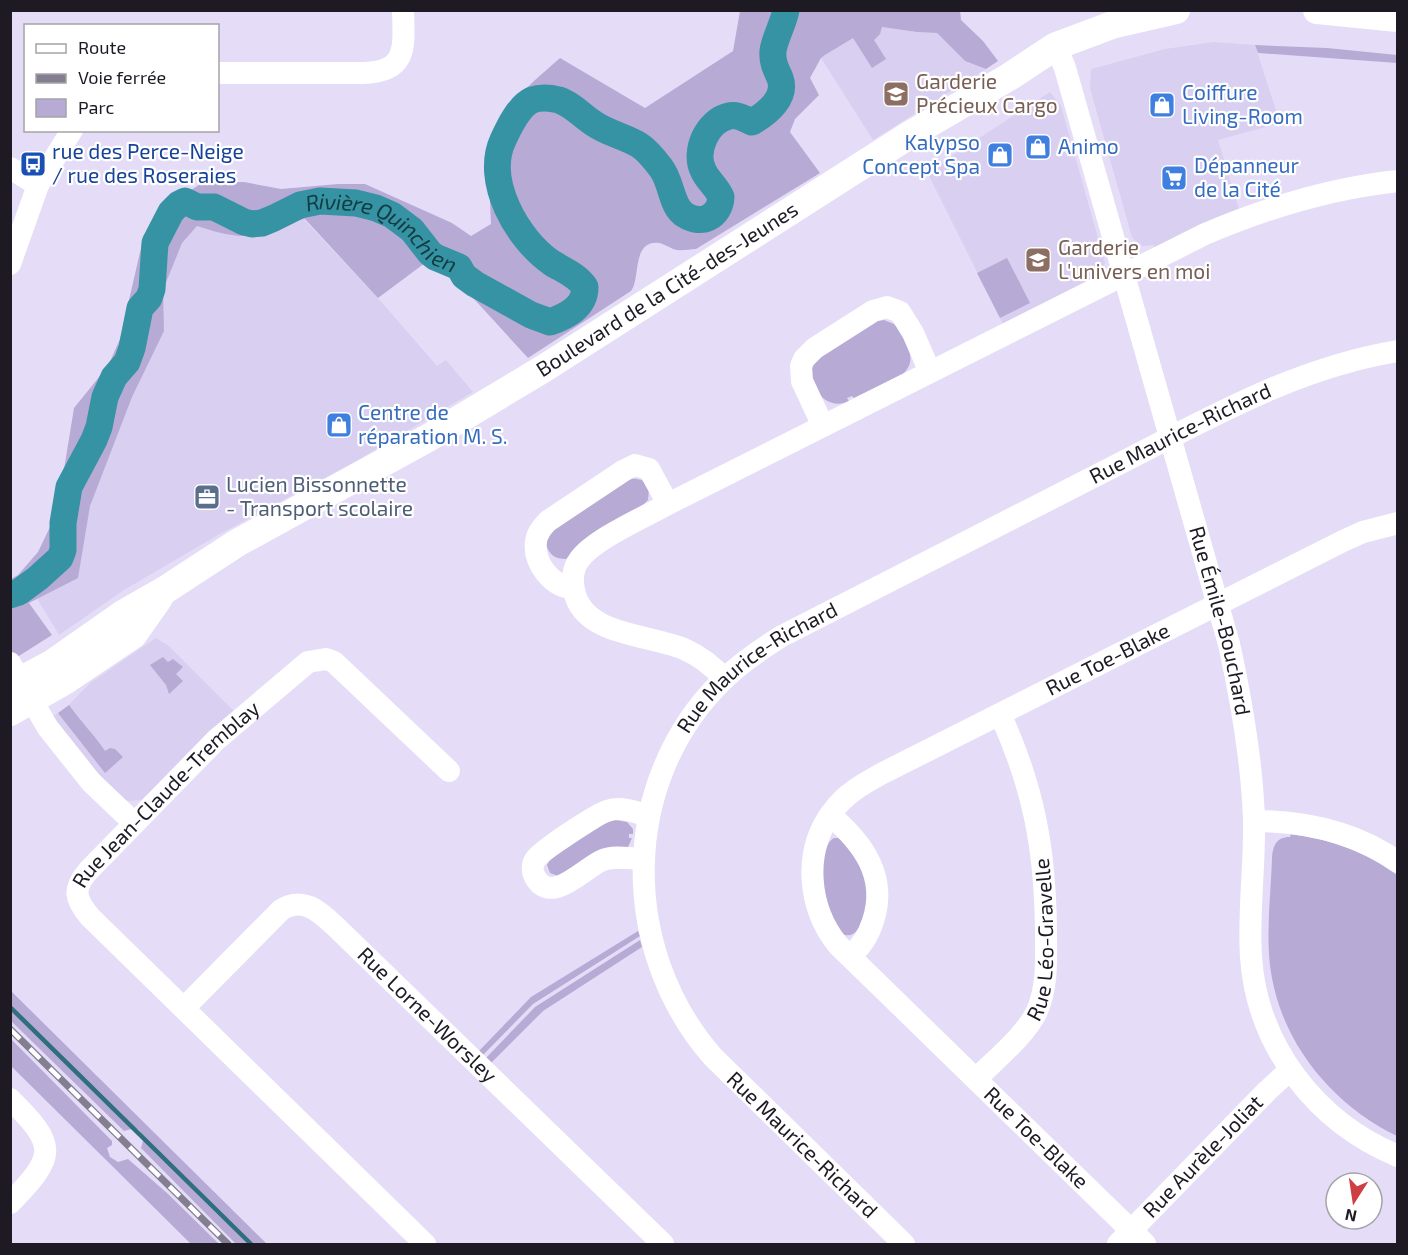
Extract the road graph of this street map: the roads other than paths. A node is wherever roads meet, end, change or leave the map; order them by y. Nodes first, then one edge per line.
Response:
1 (403, 10) edge
2 (1176, 10) edge
3 (1317, 10) edge
4 (1398, 18) edge
5 (1056, 46) junction
6 (219, 73) edge
7 (71, 132) edge
8 (10, 168) edge
9 (1398, 180) edge
10 (38, 185) junction
11 (10, 264) edge
12 (1124, 275) junction
13 (1398, 351) edge
14 (930, 372) junction
15 (823, 426) junction
16 (1170, 437) junction
17 (668, 504) junction
18 (1398, 523) edge
19 (573, 588) junction
20 (1217, 604) junction
21 (724, 679) junction
22 (16, 688) edge
23 (1000, 714) junction
24 (449, 771) dead end
25 (830, 815) junction
26 (648, 816) junction
27 (1254, 821) junction
28 (134, 823) junction
29 (644, 859) junction
30 (1398, 862) edge
31 (850, 956) junction
32 (184, 1008) junction
33 (1290, 1070) junction
34 (976, 1079) junction
35 (10, 1099) edge
36 (1398, 1156) edge
37 (10, 1203) edge
38 (1132, 1240) edge
39 (425, 1245) edge
40 (663, 1245) edge
41 (904, 1245) edge

1 - 6 street
2 - 5 main road, Boulevard de la Cité-des-Jeunes
3 - 4 main road
5 - 12 street, Rue Émile-Bouchard
5 - 22 main road, Boulevard de la Cité-des-Jeunes
7 - 10 street
8 - 10 street
9 - 12 street
10 - 11 street
12 - 14 street
12 - 16 street, Rue Émile-Bouchard
13 - 16 street, Rue Maurice-Richard
14 - 15 street
14 - 15 street
15 - 17 street
16 - 20 street, Rue Émile-Bouchard
16 - 21 street, Rue Maurice-Richard
17 - 19 street
17 - 19 street
18 - 20 street, Rue Toe-Blake
19 - 21 street
20 - 23 street, Rue Toe-Blake
20 - 27 street, Rue Émile-Bouchard
21 - 26 street, Rue Maurice-Richard
22 - 28 street
23 - 25 street, Rue Toe-Blake
23 - 34 street, Rue Léo-Gravelle
24 - 28 street, Rue Jean-Claude-Tremblay
25 - 31 street, Rue Toe-Blake
25 - 31 street
26 - 29 street, Rue Maurice-Richard
26 - 29 street
27 - 30 street
27 - 33 street, Rue Émile-Bouchard
28 - 32 street, Rue Jean-Claude-Tremblay
29 - 41 street, Rue Maurice-Richard
31 - 34 street, Rue Toe-Blake
32 - 39 street, Rue Jean-Claude-Tremblay
32 - 40 street, Rue Lorne-Worsley
33 - 36 street, Rue Émile-Bouchard
33 - 38 street, Rue Aurèle-Joliat
34 - 38 street, Rue Toe-Blake
35 - 37 street

